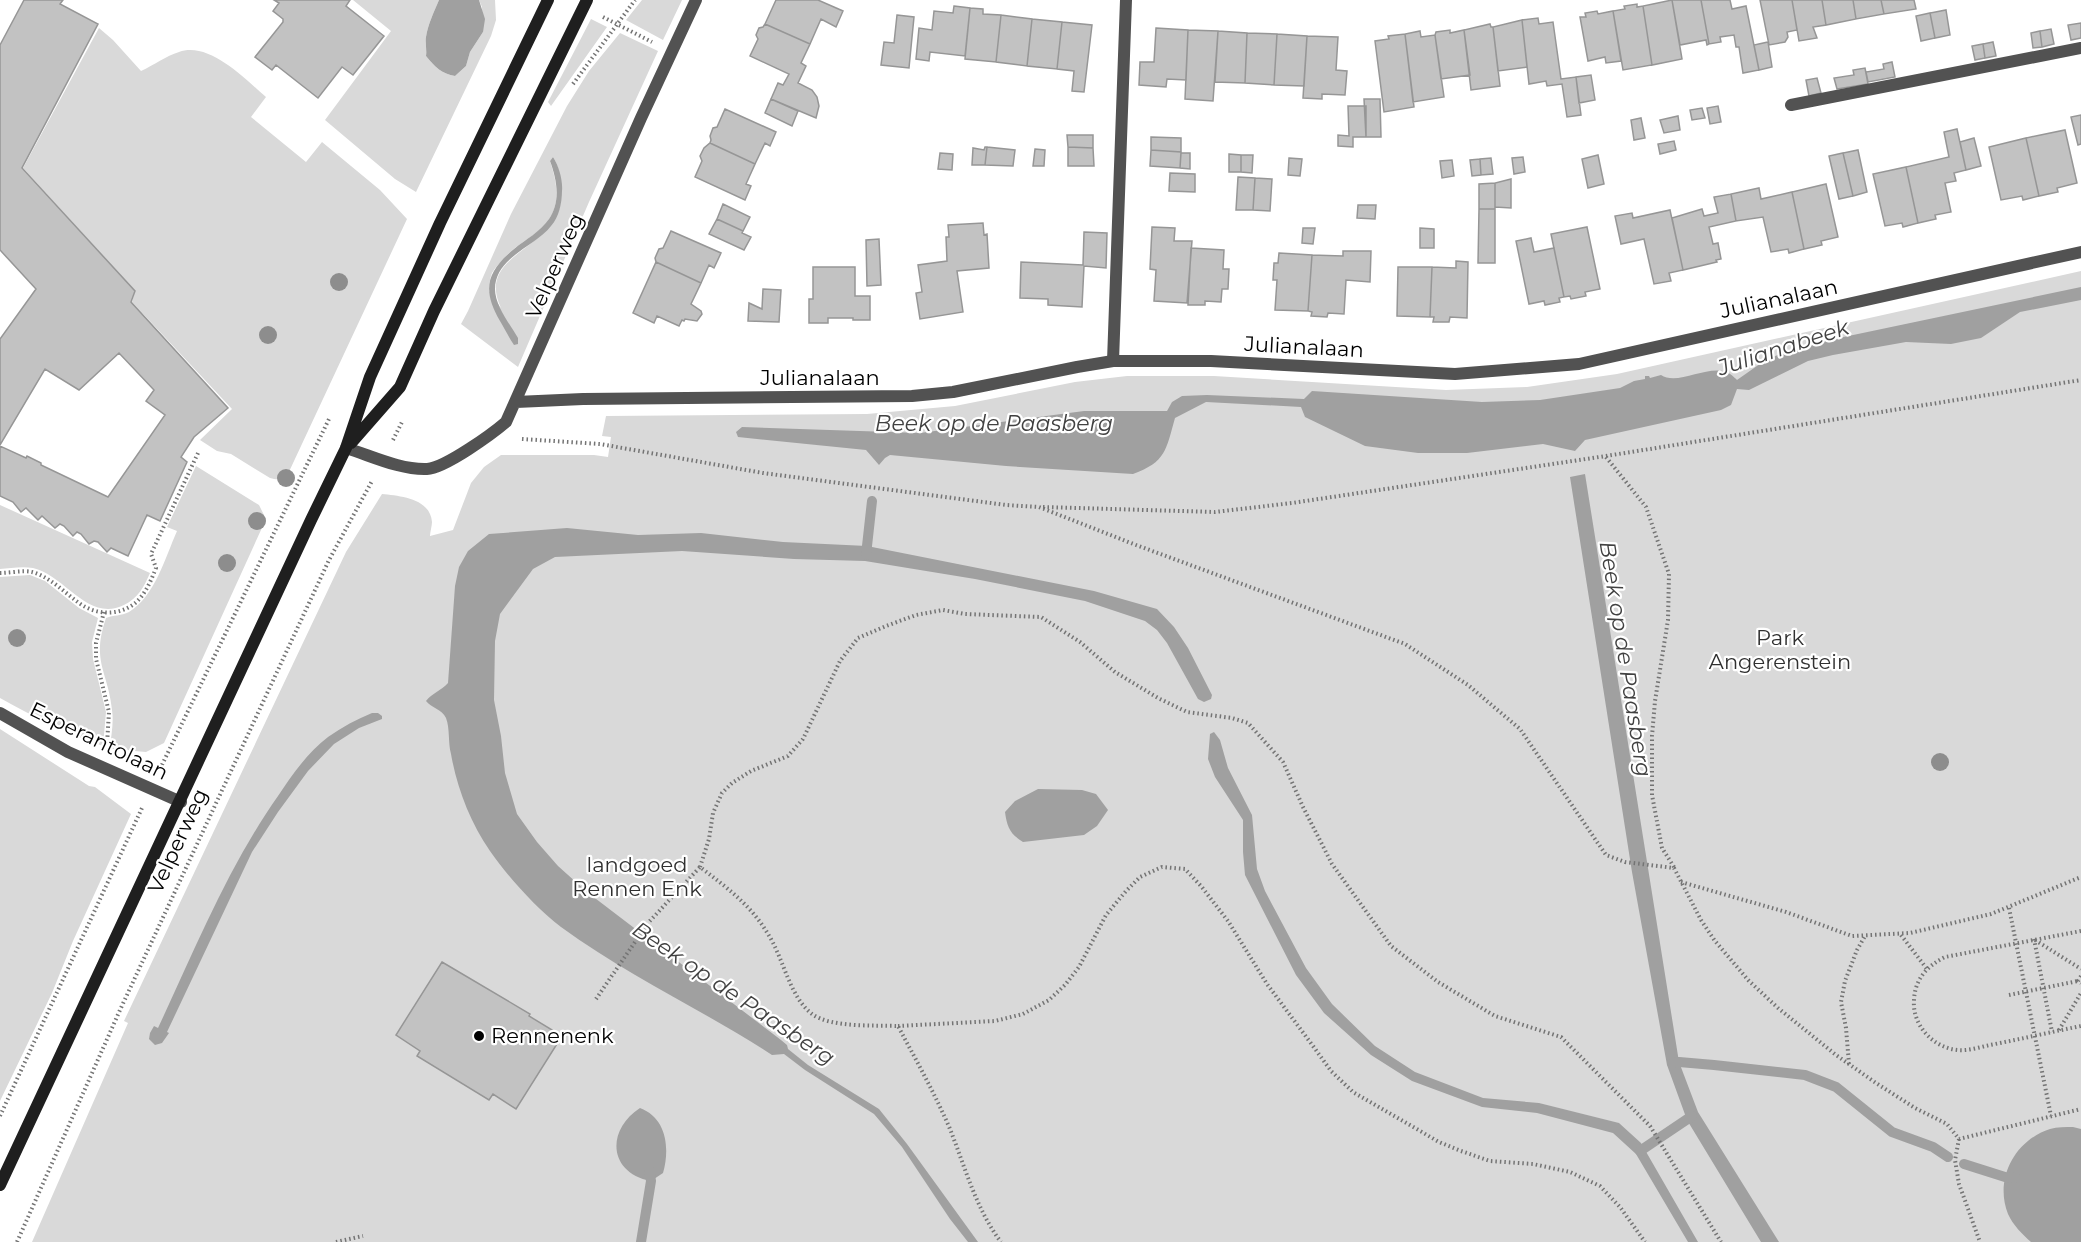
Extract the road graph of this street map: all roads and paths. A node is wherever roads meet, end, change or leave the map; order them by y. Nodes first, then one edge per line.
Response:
1 (548, 0) edge
2 (587, 0) edge
3 (635, 0) edge
4 (696, 0) edge
5 (1126, 0) edge
6 (2081, 48) edge
7 (672, 52) junction
8 (1791, 105) dead end
9 (2081, 252) edge
10 (1113, 361) junction
11 (2081, 380) edge
12 (516, 402) junction
13 (490, 436) junction
14 (346, 448) junction
15 (198, 453) dead end
16 (1606, 456) junction
17 (384, 460) junction
18 (1039, 507) junction
19 (0, 573) edge
20 (104, 612) junction
21 (0, 713) edge
22 (106, 768) junction
23 (181, 802) junction
24 (700, 867) junction
25 (1674, 867) junction
26 (2081, 877) edge
27 (1681, 882) junction
28 (2009, 908) junction
29 (2081, 931) edge
30 (1901, 934) junction
31 (1865, 936) junction
32 (2034, 939) junction
33 (2015, 943) junction
34 (1927, 969) junction
35 (2081, 969) edge
36 (2081, 976) edge
37 (2079, 982) edge
38 (2044, 987) junction
39 (2024, 991) junction
40 (2081, 993) edge
41 (2009, 994) dead end
42 (596, 999) dead end
43 (898, 1026) junction
44 (2081, 1026) edge
45 (2059, 1030) junction
46 (2052, 1032) junction
47 (2034, 1036) junction
48 (1850, 1064) junction
49 (2081, 1108) edge
50 (2050, 1116) junction
51 (1959, 1139) junction
52 (0, 1185) edge
53 (363, 1236) dead end
54 (16, 1242) edge
55 (336, 1242) edge
56 (1001, 1242) edge
57 (1645, 1242) edge
58 (1721, 1242) edge
59 (1980, 1242) edge

1 - 14 main road, Velperweg
2 - 14 main road, Velperweg
3 - 7 path
4 - 7 street, Velperweg
5 - 10 street
6 - 8 street
7 - 12 street, Velperweg
9 - 10 street, Julianalaan
10 - 12 street, Julianalaan
11 - 16 path
12 - 13 street, Velperweg
13 - 17 street, Velperweg
13 - 18 path
14 - 17 street, Velperweg
14 - 23 main road, Velperweg
15 - 20 path
16 - 18 path
16 - 25 path
17 - 54 path, Velperweg
18 - 25 path
19 - 20 path
20 - 22 path
21 - 22 street, Esperantolaan
22 - 23 street, Esperantolaan
23 - 52 main road, Velperweg
24 - 42 path
24 - 43 path
24 - 58 path
25 - 27 path
26 - 28 path
27 - 31 path
27 - 48 path
28 - 30 path
28 - 33 path
29 - 32 path
30 - 31 path
30 - 34 path
31 - 48 path
32 - 33 path
32 - 35 path
32 - 38 path
33 - 34 path
33 - 39 path
34 - 47 path
36 - 37 path
37 - 38 path
38 - 39 path
38 - 46 path
39 - 41 path
39 - 47 path
40 - 45 path
43 - 56 path
43 - 57 path
44 - 45 path
45 - 46 path
46 - 47 path
47 - 50 path
48 - 51 path
49 - 50 path
50 - 51 path
51 - 59 path
53 - 55 path

